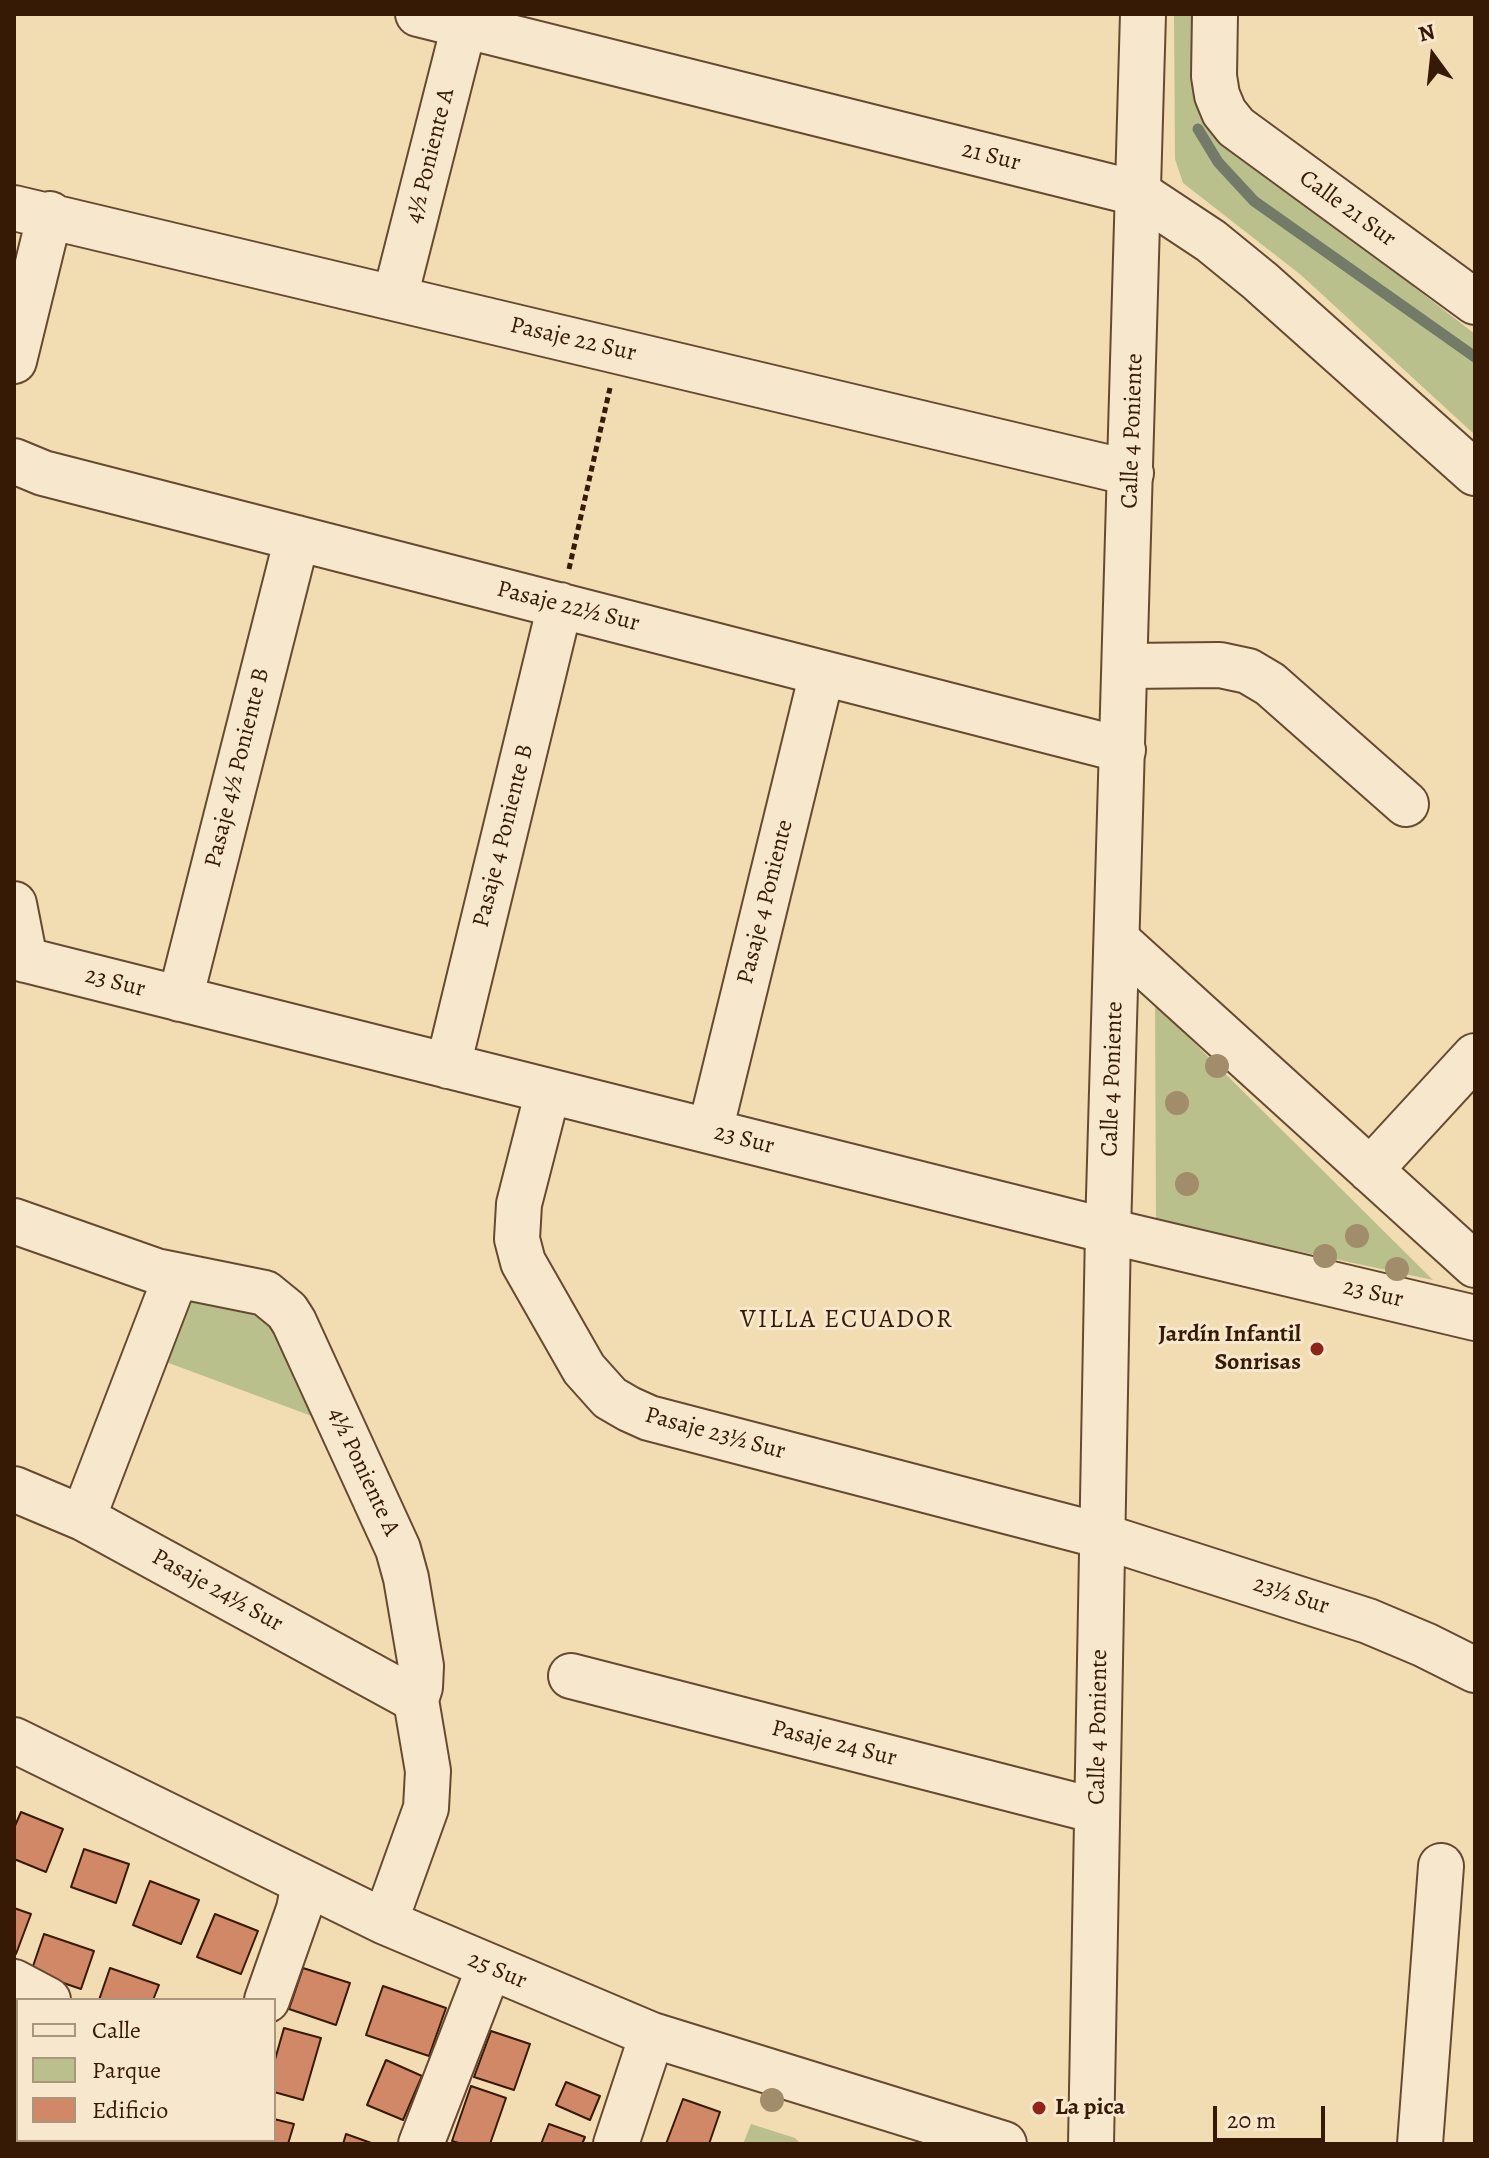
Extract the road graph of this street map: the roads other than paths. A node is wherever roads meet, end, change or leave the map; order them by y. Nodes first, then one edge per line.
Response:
1 (418, 14) edge
2 (1143, 14) edge
3 (1215, 14) edge
4 (466, 20) edge
5 (1140, 194) junction
6 (32, 211) edge
7 (395, 297) junction
8 (1475, 302) edge
9 (14, 361) edge
10 (14, 461) edge
11 (1131, 473) junction
12 (1475, 473) edge
13 (297, 538) junction
14 (560, 605) junction
15 (1126, 666) junction
16 (822, 673) junction
17 (1123, 750) junction
18 (1406, 804) dead end
19 (14, 904) edge
20 (1117, 940) junction
21 (19, 959) edge
22 (180, 999) junction
23 (1475, 1056) edge
24 (448, 1066) junction
25 (548, 1091) junction
26 (710, 1131) junction
27 (1370, 1170) junction
28 (14, 1221) edge
29 (1108, 1231) junction
30 (1475, 1265) edge
31 (176, 1276) junction
32 (1475, 1318) edge
33 (14, 1489) edge
34 (83, 1518) junction
35 (1102, 1536) junction
36 (1475, 1670) edge
37 (571, 1676) dead end
38 (416, 1700) junction
39 (14, 1740) edge
40 (1097, 1811) junction
41 (1441, 1866) dead end
42 (304, 1883) junction
43 (385, 1922) junction
44 (489, 1968) junction
45 (14, 1982) edge
46 (44, 1998) edge
47 (268, 1998) edge
48 (652, 2035) junction
49 (421, 2144) edge
50 (616, 2144) edge
51 (1004, 2144) edge
52 (1091, 2144) edge
53 (1420, 2144) edge

1 - 4 street, 21 Sur
2 - 5 street, Calle 4 Poniente
3 - 8 street, Calle 21 Sur
4 - 5 street, 21 Sur
4 - 7 street, 4½ Poniente A
5 - 11 street, Calle 4 Poniente
5 - 12 street, 21 Sur
6 - 7 street, Pasaje 22 Sur
6 - 9 street
7 - 11 street, Pasaje 22 Sur
10 - 13 street, Pasaje 22½ Sur
11 - 15 street, Calle 4 Poniente
13 - 14 street, Pasaje 22½ Sur
13 - 22 street, Pasaje 4½ Poniente B
14 - 16 street, Pasaje 22½ Sur
14 - 24 street, Pasaje 4 Poniente B
15 - 17 street, Calle 4 Poniente
15 - 18 street
16 - 17 street, Pasaje 22½ Sur
16 - 26 street, Pasaje 4 Poniente
17 - 20 street, Calle 4 Poniente
19 - 21 street
20 - 27 street
20 - 29 street, Calle 4 Poniente
21 - 22 street, 23 Sur
22 - 24 street, 23 Sur
23 - 27 street
24 - 25 street, 23 Sur
25 - 26 street, 23 Sur
25 - 35 street, Pasaje 23½ Sur
26 - 29 street, 23 Sur
27 - 30 street
28 - 31 street, 4½ Poniente A
29 - 32 street, 23 Sur
29 - 35 street, Calle 4 Poniente
31 - 34 street
31 - 38 street, 4½ Poniente A
33 - 34 street, Pasaje 24½ Sur
34 - 38 street, Pasaje 24½ Sur
35 - 36 street, 23½ Sur
35 - 40 street, Calle 4 Poniente
37 - 40 street, Pasaje 24 Sur
38 - 43 street, 4½ Poniente A
39 - 42 street, 25 Sur
40 - 52 street, Calle 4 Poniente
41 - 53 street
42 - 43 street, 25 Sur
42 - 47 street
43 - 44 street, 25 Sur
44 - 48 street, 25 Sur
44 - 49 street
45 - 46 street
48 - 50 street
48 - 51 street, 25 Sur

